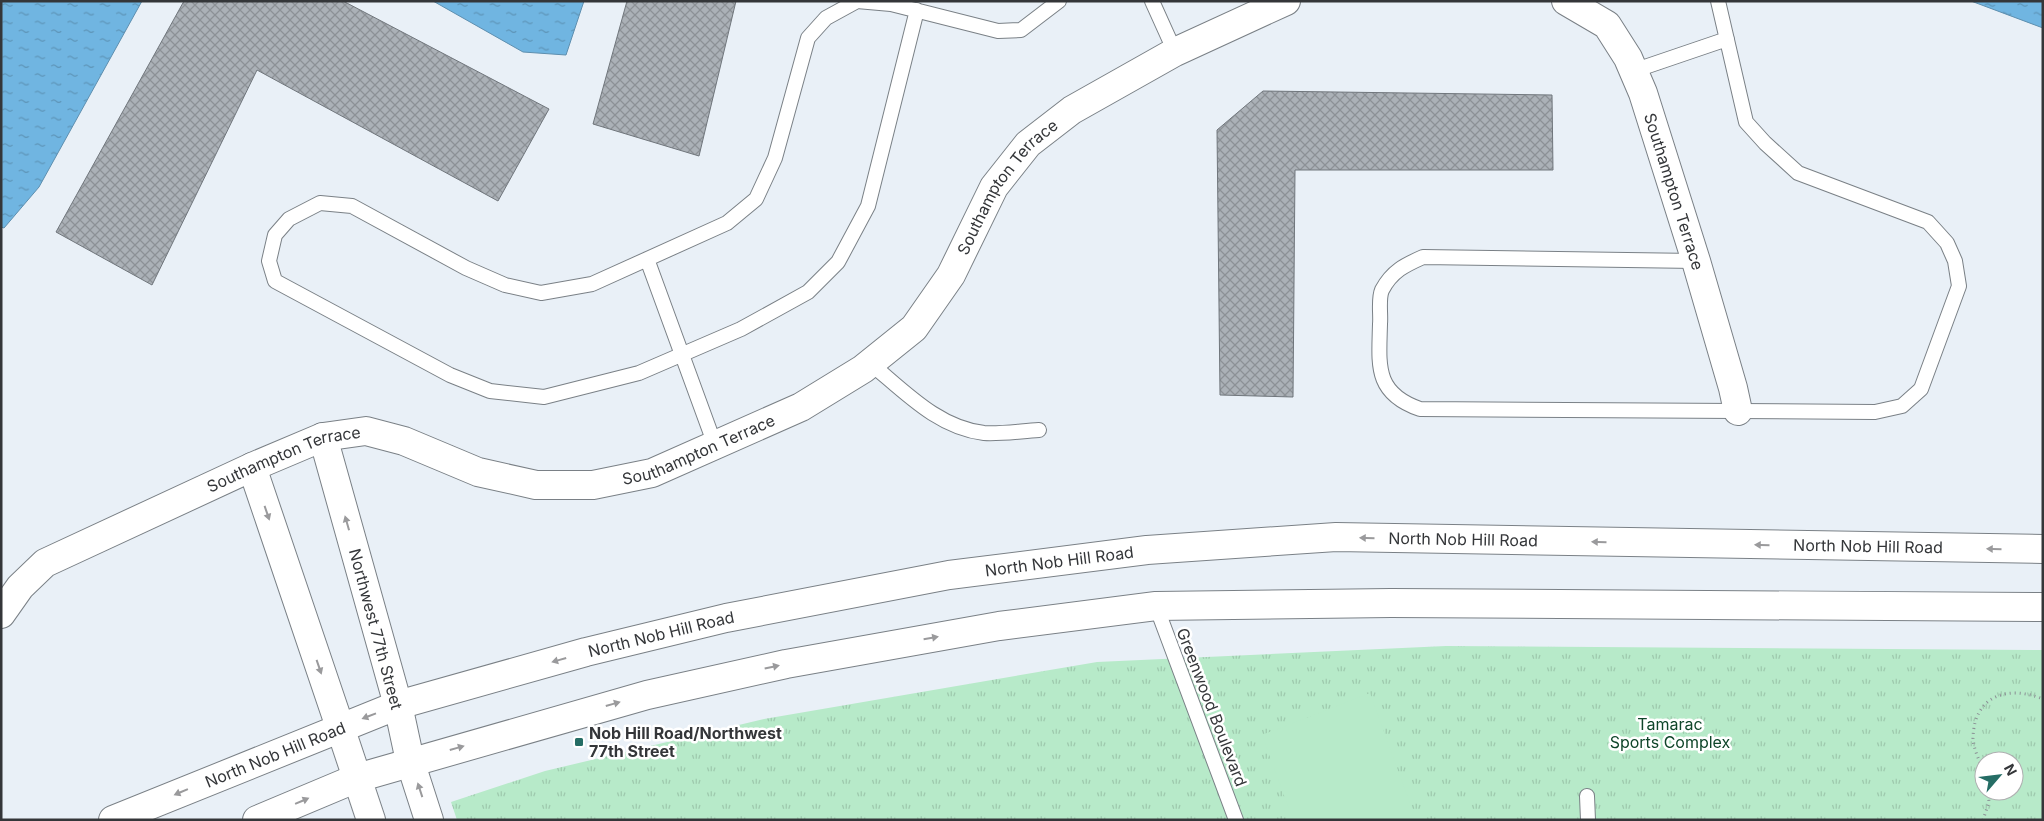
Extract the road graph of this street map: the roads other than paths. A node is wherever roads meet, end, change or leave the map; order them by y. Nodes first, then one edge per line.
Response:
1 (1059, 1) edge
2 (1152, 1) edge
3 (1286, 1) edge
4 (1566, 1) edge
5 (1718, 1) edge
6 (917, 10) junction
7 (1726, 39) junction
8 (1175, 52) junction
9 (1633, 71) junction
10 (647, 259) junction
11 (1696, 261) junction
12 (682, 355) junction
13 (870, 362) junction
14 (1738, 411) junction
15 (1039, 430) dead end
16 (323, 437) junction
17 (715, 445) junction
18 (252, 467) junction
19 (2043, 549) edge
20 (1156, 606) junction
21 (2043, 606) edge
22 (1, 614) edge
23 (398, 705) junction
24 (340, 727) junction
25 (410, 761) junction
26 (357, 778) junction
27 (1587, 796) dead end
28 (113, 820) edge
29 (257, 820) edge
30 (371, 820) edge
31 (429, 820) edge
32 (1236, 820) edge
33 (1588, 820) edge

1 - 6 lane
2 - 8 lane
3 - 8 main road, Southampton Terrace
4 - 9 main road, Southampton Terrace
5 - 7 lane
6 - 10 lane
6 - 12 lane
7 - 9 lane
7 - 14 lane
8 - 13 main road, Southampton Terrace
9 - 11 main road, Southampton Terrace
10 - 12 lane
10 - 12 lane
11 - 14 main road, Southampton Terrace
11 - 14 lane
12 - 17 lane
13 - 15 lane
13 - 17 main road, Southampton Terrace
16 - 17 main road, Southampton Terrace
16 - 18 main road, Southampton Terrace
23 -> 16 main road, Northwest 77th Street
18 - 22 main road, Southampton Terrace
18 -> 24 main road
19 -> 23 main road, North Nob Hill Road
20 - 21 main road
25 -> 20 main road
20 - 32 lane, Greenwood Boulevard
23 -> 24 main road, North Nob Hill Road
23 - 25 main road, Northwest 77th Street
24 - 26 main road
24 -> 28 main road, North Nob Hill Road
25 - 26 main road
31 -> 25 main road, Northwest 77th Street
29 -> 26 main road
26 - 30 main road
27 - 33 lane

